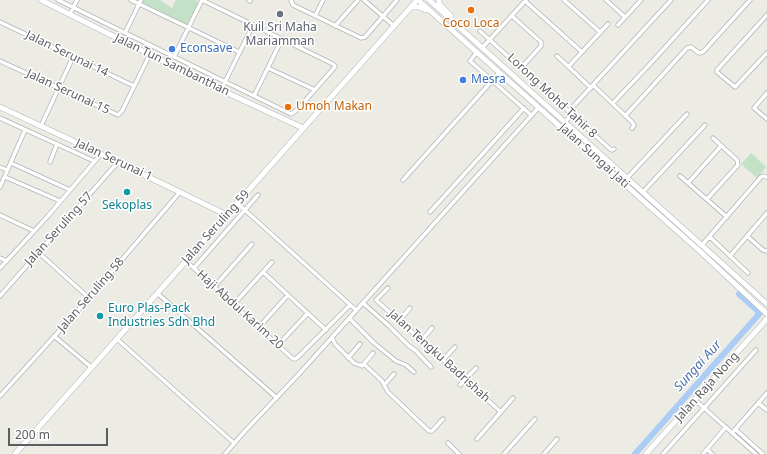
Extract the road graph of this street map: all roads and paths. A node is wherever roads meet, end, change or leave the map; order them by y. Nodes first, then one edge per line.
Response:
1 (41, 0) edge
2 (58, 0) edge
3 (77, 0) edge
4 (131, 0) edge
5 (202, 0) edge
6 (291, 0) edge
7 (323, 0) edge
8 (358, 0) edge
9 (364, 0) edge
10 (397, 0) edge
11 (410, 0) edge
12 (418, 0) edge
13 (429, 0) edge
14 (439, 0) edge
15 (564, 0) edge
16 (606, 0) edge
17 (641, 0) edge
18 (671, 0) edge
19 (708, 0) edge
20 (750, 0) edge
21 (526, 1) edge
22 (140, 2) edge
23 (409, 9) junction
24 (72, 11) junction
25 (767, 15) edge
26 (315, 16) junction
27 (512, 16) junction
28 (382, 17) junction
29 (437, 17) junction
30 (625, 17) junction
31 (0, 22) edge
32 (454, 23) junction
33 (608, 24) dead end
34 (253, 25) junction
35 (618, 25) dead end
36 (335, 26) junction
37 (394, 26) junction
38 (189, 28) junction
39 (480, 31) dead end
40 (600, 32) junction
41 (125, 33) junction
42 (282, 39) junction
43 (490, 39) junction
44 (482, 48) junction
45 (239, 52) junction
46 (477, 52) junction
47 (582, 52) junction
48 (767, 52) edge
49 (150, 54) junction
50 (557, 56) dead end
51 (73, 57) junction
52 (174, 57) junction
53 (0, 61) edge
54 (569, 66) junction
55 (268, 68) junction
56 (521, 68) junction
57 (500, 72) junction
58 (492, 80) junction
59 (223, 85) junction
60 (134, 86) junction
61 (592, 86) junction
62 (59, 88) junction
63 (315, 90) junction
64 (767, 93) edge
65 (254, 96) junction
66 (613, 103) junction
67 (0, 107) edge
68 (539, 107) junction
69 (524, 108) junction
70 (570, 113) junction
71 (687, 114) dead end
72 (532, 115) junction
73 (626, 115) junction
74 (0, 118) edge
75 (767, 119) edge
76 (565, 122) junction
77 (705, 125) dead end
78 (41, 126) junction
79 (303, 128) junction
80 (632, 128) dead end
81 (25, 130) junction
82 (595, 136) junction
83 (713, 138) dead end
84 (588, 143) junction
85 (57, 144) junction
86 (721, 146) junction
87 (614, 149) dead end
88 (102, 154) junction
89 (94, 161) junction
90 (11, 162) junction
91 (50, 162) dead end
92 (118, 162) junction
93 (0, 167) edge
94 (8, 170) junction
95 (680, 176) dead end
96 (5, 177) junction
97 (766, 177) dead end
98 (627, 178) junction
99 (403, 180) dead end
100 (688, 183) junction
101 (0, 187) edge
102 (70, 190) junction
103 (180, 192) junction
104 (643, 192) junction
105 (258, 195) dead end
106 (707, 200) junction
107 (60, 201) junction
108 (237, 203) junction
109 (244, 210) junction
110 (430, 212) dead end
111 (767, 213) edge
112 (0, 215) edge
113 (227, 215) junction
114 (727, 217) junction
115 (34, 231) junction
116 (747, 236) junction
117 (710, 237) junction
118 (252, 244) dead end
119 (702, 245) junction
120 (767, 251) edge
121 (38, 252) junction
122 (730, 256) junction
123 (0, 258) edge
124 (7, 261) junction
125 (186, 261) junction
126 (272, 262) dead end
127 (1, 266) edge
128 (194, 268) junction
129 (263, 272) junction
130 (748, 273) dead end
131 (214, 287) junction
132 (388, 288) dead end
133 (157, 293) junction
134 (288, 295) junction
135 (0, 296) edge
136 (89, 298) junction
137 (766, 302) edge
138 (362, 303) junction
139 (234, 304) junction
140 (350, 305) junction
141 (410, 308) dead end
142 (761, 309) junction
143 (356, 310) junction
144 (308, 313) junction
145 (767, 314) edge
146 (349, 318) junction
147 (399, 320) junction
148 (767, 320) edge
149 (764, 325) edge
150 (259, 327) junction
151 (432, 328) dead end
152 (326, 330) junction
153 (54, 336) junction
154 (332, 338) junction
155 (117, 339) junction
156 (421, 341) junction
157 (360, 344) dead end
158 (278, 345) junction
159 (455, 347) dead end
160 (756, 350) dead end
161 (373, 353) dead end
162 (348, 358) junction
163 (443, 360) junction
164 (362, 366) junction
165 (91, 367) junction
166 (431, 367) dead end
167 (476, 368) dead end
168 (414, 372) dead end
169 (394, 374) dead end
170 (465, 380) junction
171 (385, 384) junction
172 (460, 385) dead end
173 (767, 393) edge
174 (1, 394) edge
175 (276, 398) junction
176 (513, 398) dead end
177 (695, 400) junction
178 (758, 403) junction
179 (704, 408) junction
180 (767, 410) edge
181 (501, 412) junction
182 (443, 419) dead end
183 (535, 419) dead end
184 (726, 427) junction
185 (735, 429) junction
186 (732, 433) junction
187 (477, 439) dead end
188 (557, 439) dead end
189 (234, 443) junction
190 (448, 443) dead end
191 (707, 449) junction
192 (15, 454) edge
193 (225, 454) edge
194 (459, 454) edge
195 (504, 454) edge
196 (544, 454) edge
197 (646, 454) edge
198 (663, 454) edge
199 (703, 454) edge
200 (712, 454) edge
201 (756, 454) edge
202 (764, 454) edge

1 - 24 main road, Jalan Tun Sambanthan
2 - 24 street
3 - 24 street
4 - 22 street
5 - 34 street
5 - 38 street
6 - 26 street
7 - 26 street
8 - 36 street
9 - 28 street
10 - 28 street
11 - 23 main road
12 - 23 main road, Jalan Seruling 59
12 - 29 main road, Jalan Sungai Jati
13 - 32 main road, Jalan Sungai Jati
14 - 32 main road
15 - 40 street
16 - 30 street
17 - 30 street
18 - 61 street
19 - 66 street
20 - 73 street
21 - 27 street
21 - 47 street
22 - 38 street
22 - 41 street
23 - 29 main road
23 - 37 main road, Jalan Seruling 59
24 - 41 street
24 - 49 main road, Jalan Tun Sambanthan
25 - 48 street
26 - 36 street
27 - 43 street
27 - 56 street
28 - 36 street
28 - 37 street
29 - 46 main road, Jalan Sungai Jati
30 - 35 street
31 - 51 street, Jalan Serunai 14
32 - 44 main road, Jalan Sungai Jati
33 - 40 street
34 - 42 street
34 - 45 street
37 - 79 main road, Jalan Seruling 59
38 - 45 street
38 - 52 street
39 - 43 street, Lorong Mohd Tahir 8
40 - 47 street
41 - 52 street
42 - 55 street
42 - 63 street
43 - 44 street
43 - 56 street, Lorong Mohd Tahir 8
44 - 76 main road, Jalan Sungai Jati
45 - 59 street
46 - 57 main road, Jalan Sungai Jati
46 - 58 street
47 - 54 street
49 - 59 main road, Jalan Tun Sambanthan
49 - 60 street, Jalan Serunai 15
50 - 54 street
51 - 60 street, Jalan Serunai 14
51 - 62 street
52 - 59 street
53 - 62 street, Jalan Serunai 15
54 - 61 street
55 - 63 street
55 - 65 street
56 - 70 street, Lorong Mohd Tahir 8
57 - 58 street
57 - 68 main road, Jalan Sungai Jati
58 - 69 street
58 - 99 street
59 - 65 street
59 - 79 main road, Jalan Tun Sambanthan
60 - 62 street, Jalan Serunai 15
61 - 66 street
61 - 70 street
62 - 78 street
63 - 65 street
64 - 75 street
66 - 73 street
67 - 78 main road, Jalan Serunai 1
68 - 72 street
68 - 142 main road, Jalan Sungai Jati
69 - 72 street
69 - 110 street
70 - 76 street
70 - 82 street, Lorong Mohd Tahir 8
71 - 98 street
72 - 138 street
73 - 80 street
74 - 81 street
76 - 84 main road, Jalan Sungai Jati
77 - 104 street
78 - 88 main road, Jalan Serunai 1
79 - 108 main road, Jalan Seruling 59
81 - 85 street
81 - 90 street
82 - 84 street
82 - 87 street, Lorong Mohd Tahir 8
83 - 86 street
84 - 98 main road, Jalan Sungai Jati
85 - 89 street
85 - 91 street
86 - 100 street
86 - 106 street
88 - 89 street, Jalan Seruling 57
88 - 92 main road, Jalan Serunai 1
89 - 102 street, Jalan Seruling 57
90 - 94 street
90 - 102 street
92 - 103 main road, Jalan Serunai 1
92 - 121 street, Jalan Seruling 57
93 - 94 street
94 - 96 street
95 - 100 street
96 - 101 street
96 - 107 street
97 - 114 street
98 - 104 main road, Jalan Sungai Jati
100 - 106 street
102 - 107 street, Jalan Seruling 57
103 - 113 main road, Jalan Serunai 1
103 - 136 street, Jalan Seruling 58
104 - 119 main road, Jalan Sungai Jati
105 - 109 street
106 - 114 street
107 - 115 street, Jalan Seruling 57
108 - 109 street
108 - 113 main road, Jalan Seruling 59
109 - 128 street
109 - 140 street
111 - 116 street
112 - 115 street
113 - 125 main road, Jalan Seruling 59
114 - 117 street
115 - 124 street, Jalan Seruling 57
116 - 120 street
116 - 122 street
117 - 119 street
117 - 122 street
118 - 131 street
119 - 137 main road, Jalan Sungai Jati
121 - 135 street, Jalan Seruling 57
121 - 136 street
122 - 130 street
123 - 124 street
124 - 127 street, Jalan Seruling 57
125 - 128 street, Haji Abdul Karim 20
125 - 133 main road, Jalan Seruling 59
126 - 129 street
128 - 131 street, Haji Abdul Karim 20
129 - 134 street
129 - 139 street
131 - 139 street, Haji Abdul Karim 20
132 - 147 street, Jalan Tengku Badrishah
133 - 155 main road, Jalan Seruling 59
133 - 175 street
134 - 144 street
134 - 150 street
136 - 153 street, Jalan Seruling 58
138 - 143 street
138 - 166 street
139 - 150 street, Haji Abdul Karim 20
140 - 143 street
140 - 152 street
141 - 147 street
142 - 145 main road, Jalan Sungai Jati
142 - 149 main road
143 - 146 street
144 - 152 street
144 - 158 street
146 - 154 street
146 - 168 street
147 - 156 street, Jalan Tengku Badrishah
148 - 149 main road, Jalan Raja Nong
149 - 177 main road, Jalan Raja Nong
150 - 158 street, Haji Abdul Karim 20
151 - 156 street
152 - 158 street, Haji Abdul Karim 20
153 - 165 street
153 - 174 street, Jalan Seruling 58
154 - 162 street
154 - 175 street
155 - 165 main road, Jalan Seruling 59
155 - 189 street
156 - 163 street, Jalan Tengku Badrishah
157 - 162 street
159 - 163 street
160 - 179 street
161 - 164 street
162 - 164 street
163 - 170 street, Jalan Tengku Badrishah
164 - 171 street
165 - 192 main road, Jalan Seruling 59
167 - 170 street
169 - 171 street
170 - 172 street
170 - 181 street, Jalan Tengku Badrishah
171 - 182 street
173 - 178 street
175 - 189 street
176 - 181 street
177 - 179 street
177 - 197 main road, Jalan Raja Nong
178 - 180 street
178 - 185 street
179 - 184 street
179 - 198 street
181 - 187 street
183 - 195 street
184 - 186 street
184 - 191 street
185 - 186 street
185 - 202 street
186 - 201 street
188 - 196 street
189 - 193 street
190 - 194 street
191 - 199 street
191 - 200 street

